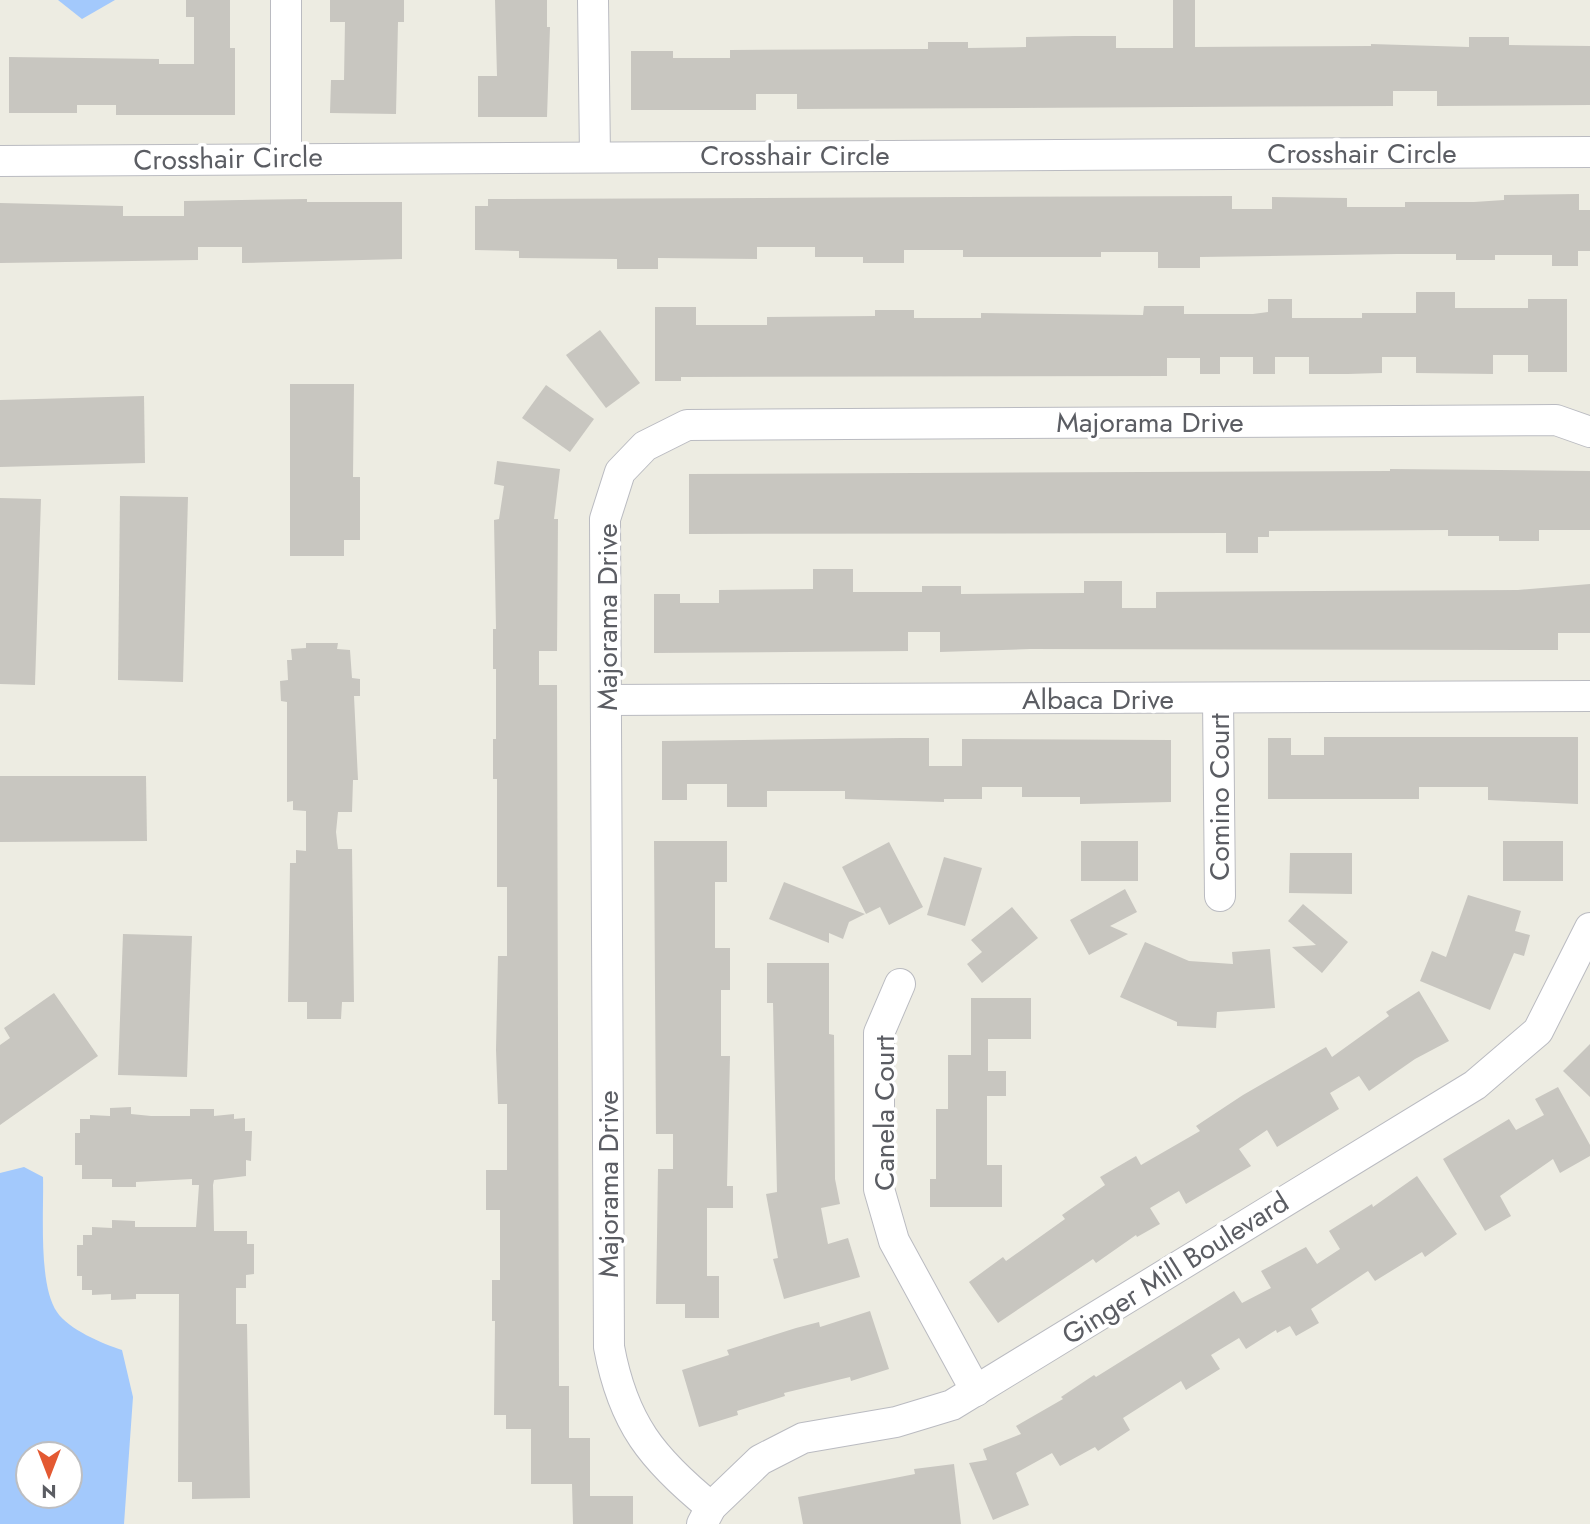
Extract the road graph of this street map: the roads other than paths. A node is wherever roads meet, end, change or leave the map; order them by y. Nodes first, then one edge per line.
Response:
1 (286, 0) edge
2 (593, 0) edge
3 (1590, 152) edge
4 (595, 156) junction
5 (286, 157) junction
6 (0, 161) edge
7 (1590, 432) edge
8 (1590, 696) edge
9 (1218, 698) junction
10 (607, 700) junction
11 (1220, 896) dead end
12 (1590, 928) edge
13 (900, 984) dead end
14 (976, 1391) junction
15 (706, 1515) edge

1 - 5 street
2 - 4 street
3 - 4 street, Crosshair Circle
4 - 5 street, Crosshair Circle
5 - 6 street, Crosshair Circle
7 - 10 street, Majorama Drive
8 - 9 street, Albaca Drive
9 - 10 street, Albaca Drive
9 - 11 street, Comino Court
10 - 15 street, Majorama Drive
12 - 14 street, Ginger Mill Boulevard
13 - 14 street, Canela Court
14 - 15 street, Ginger Mill Boulevard

